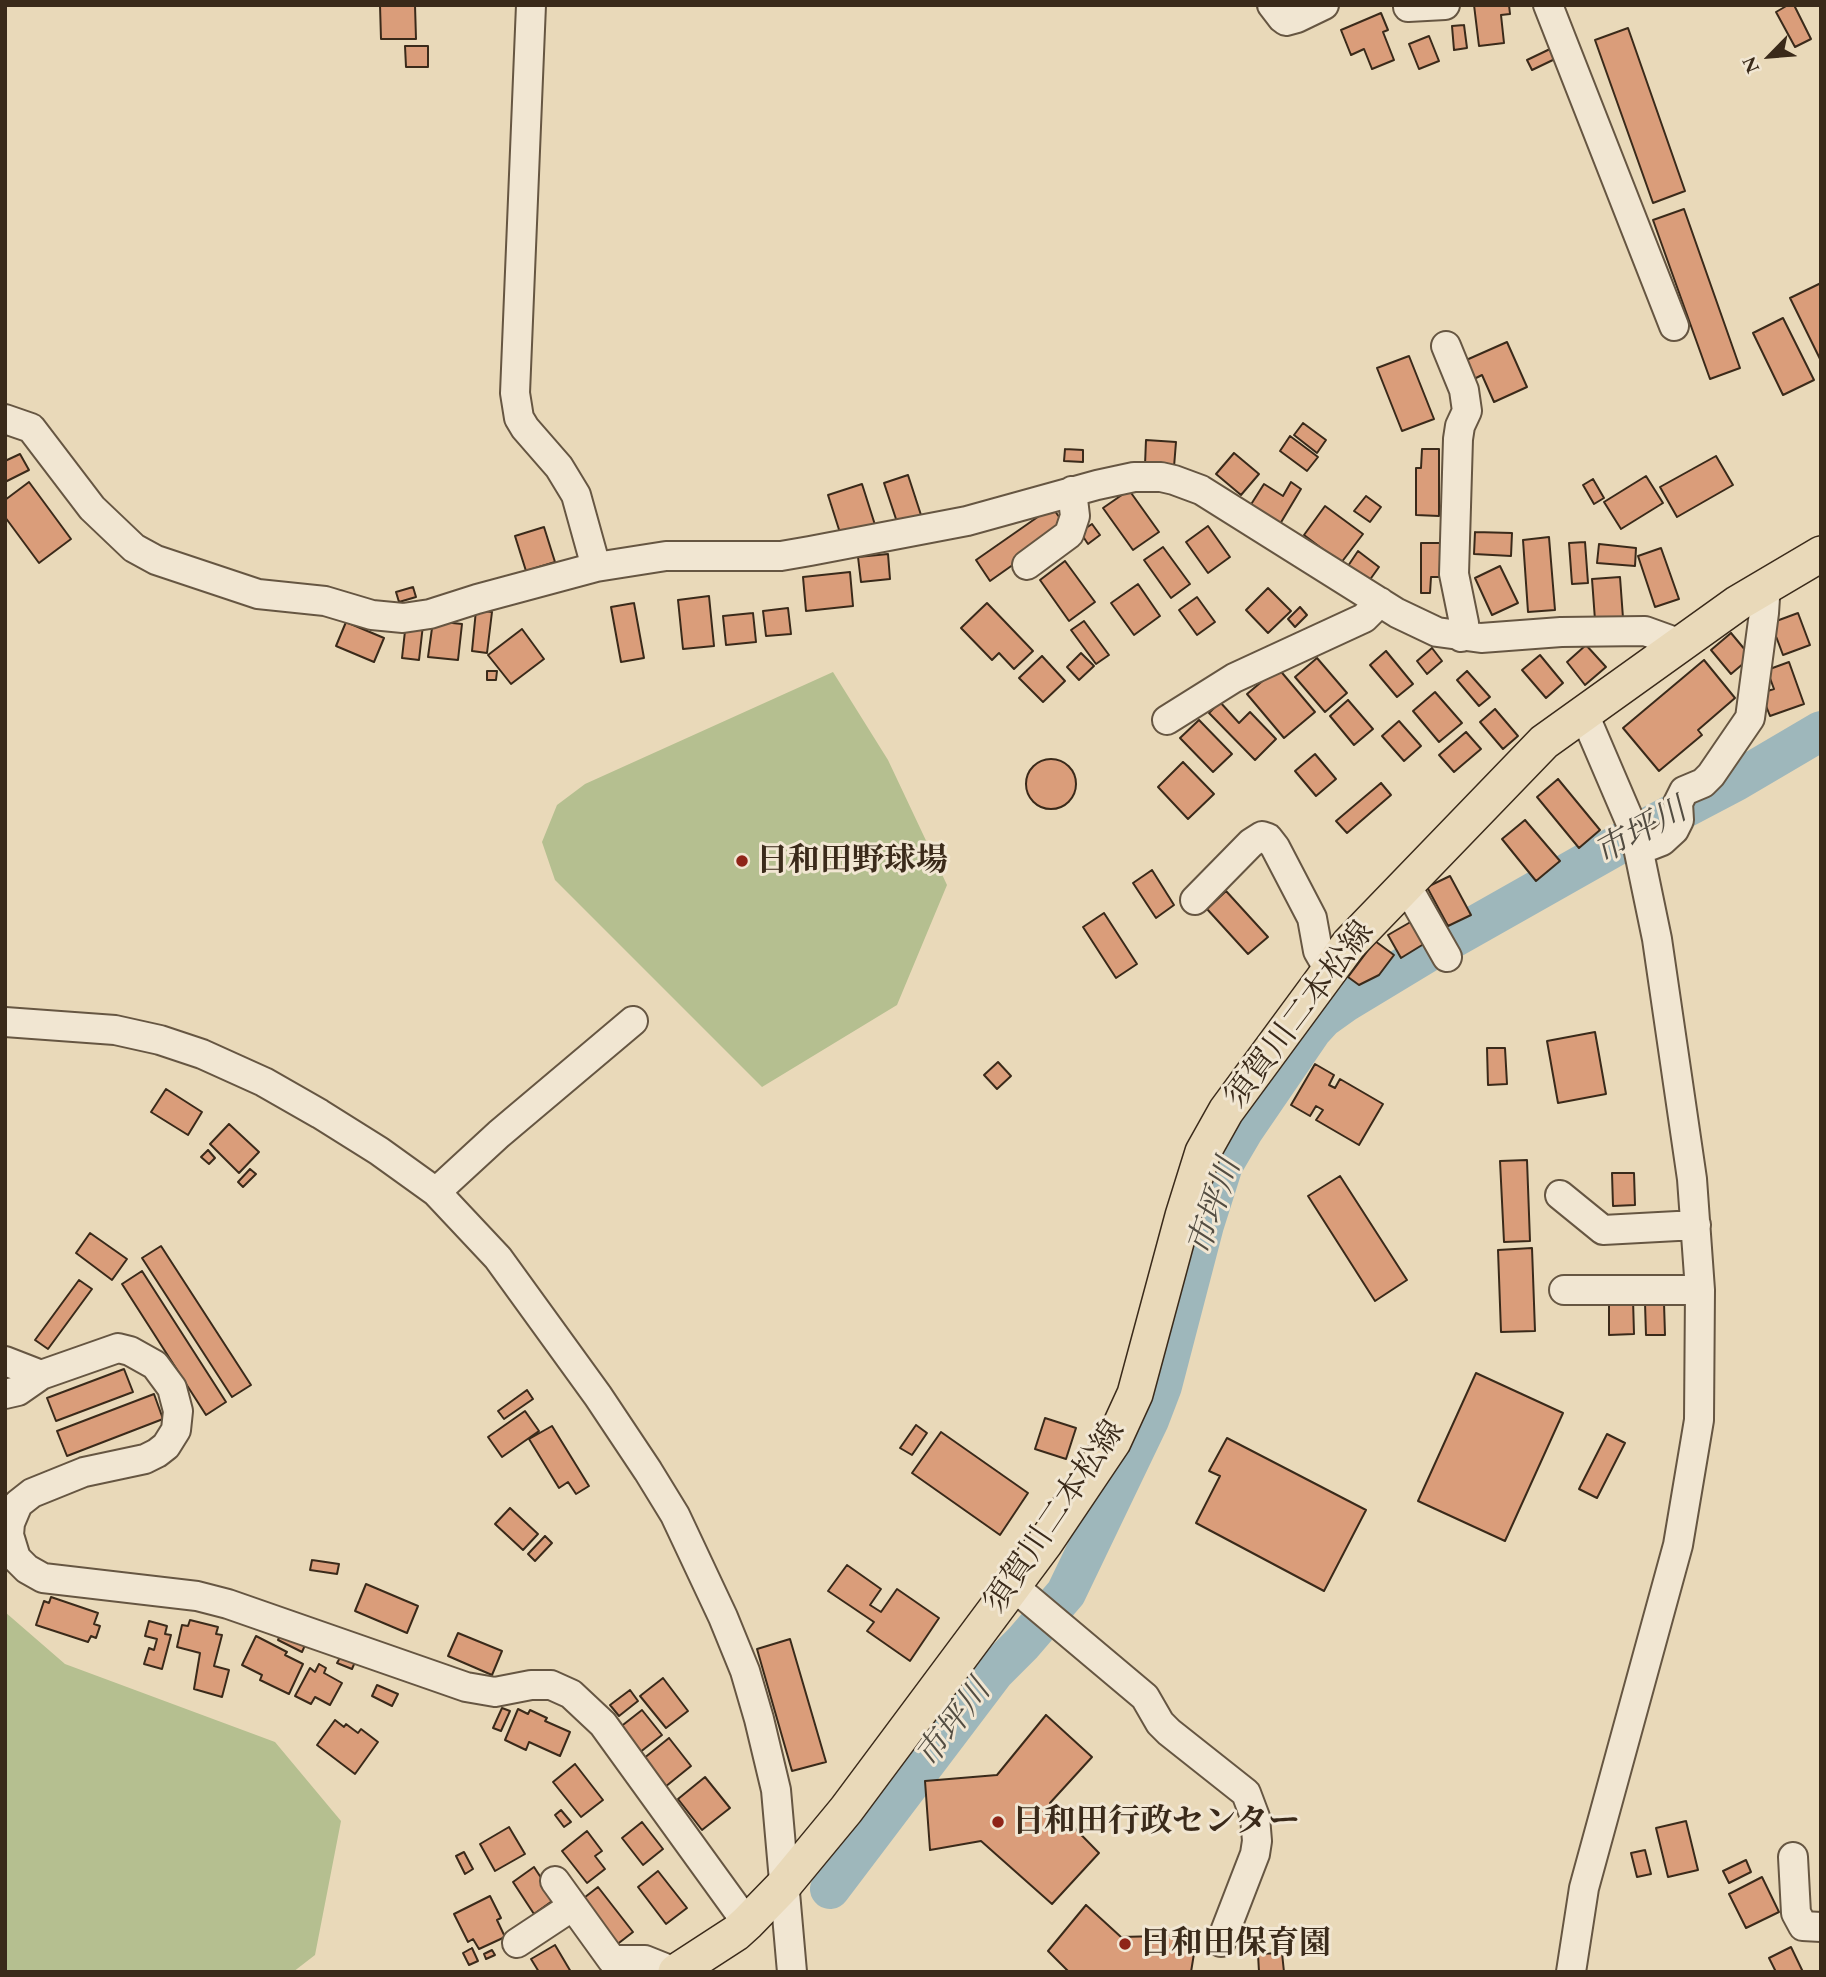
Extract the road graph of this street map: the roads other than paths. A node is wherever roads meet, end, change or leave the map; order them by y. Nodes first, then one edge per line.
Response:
1 (531, 5) edge
2 (1272, 5) edge
3 (1324, 5) edge
4 (1445, 5) edge
5 (1548, 5) edge
6 (1408, 7) dead end
7 (1674, 326) dead end
8 (1446, 346) dead end
9 (5, 419) edge
10 (1072, 492) junction
11 (1821, 554) edge
12 (1027, 565) dead end
13 (596, 567) junction
14 (1760, 589) junction
15 (1380, 602) junction
16 (1461, 637) junction
17 (1681, 644) junction
18 (1584, 714) junction
19 (1167, 720) dead end
20 (1639, 850) junction
21 (1406, 885) junction
22 (1195, 900) dead end
23 (1447, 957) dead end
24 (1329, 970) junction
25 (633, 1021) dead end
26 (5, 1022) edge
27 (436, 1192) junction
28 (1560, 1195) dead end
29 (1696, 1225) junction
30 (1564, 1290) dead end
31 (1700, 1290) junction
32 (5, 1361) edge
33 (41, 1375) junction
34 (5, 1394) edge
35 (1013, 1586) junction
36 (1793, 1857) dead end
37 (555, 1881) dead end
38 (784, 1885) junction
39 (573, 1906) junction
40 (747, 1923) junction
41 (1821, 1927) edge
42 (1221, 1942) dead end
43 (517, 1943) dead end
44 (684, 1969) edge
45 (792, 1972) edge
46 (1571, 1972) edge

1 - 13 street
2 - 3 street
4 - 6 street
5 - 7 street
8 - 16 street
9 - 13 street
10 - 12 street
10 - 13 street
10 - 15 street
11 - 14 main road, 須賀川二本松線
14 - 17 main road, 須賀川二本松線
14 - 20 street
15 - 16 street
15 - 19 street
16 - 17 street
17 - 18 main road, 須賀川二本松線
18 - 20 street
18 - 21 main road, 須賀川二本松線
20 - 29 street
21 - 23 street
21 - 24 main road, 須賀川二本松線
22 - 24 street
24 - 35 main road, 須賀川二本松線
25 - 27 street
26 - 27 street
27 - 38 street
28 - 29 street
29 - 31 street
30 - 31 street
31 - 46 street
32 - 33 street
33 - 34 street
33 - 40 street
35 - 38 main road, 須賀川二本松線
35 - 42 street
36 - 41 street
37 - 39 street
38 - 40 main road, 須賀川二本松線
38 - 45 street
39 - 43 street
39 - 44 street
40 - 44 main road, 須賀川二本松線

